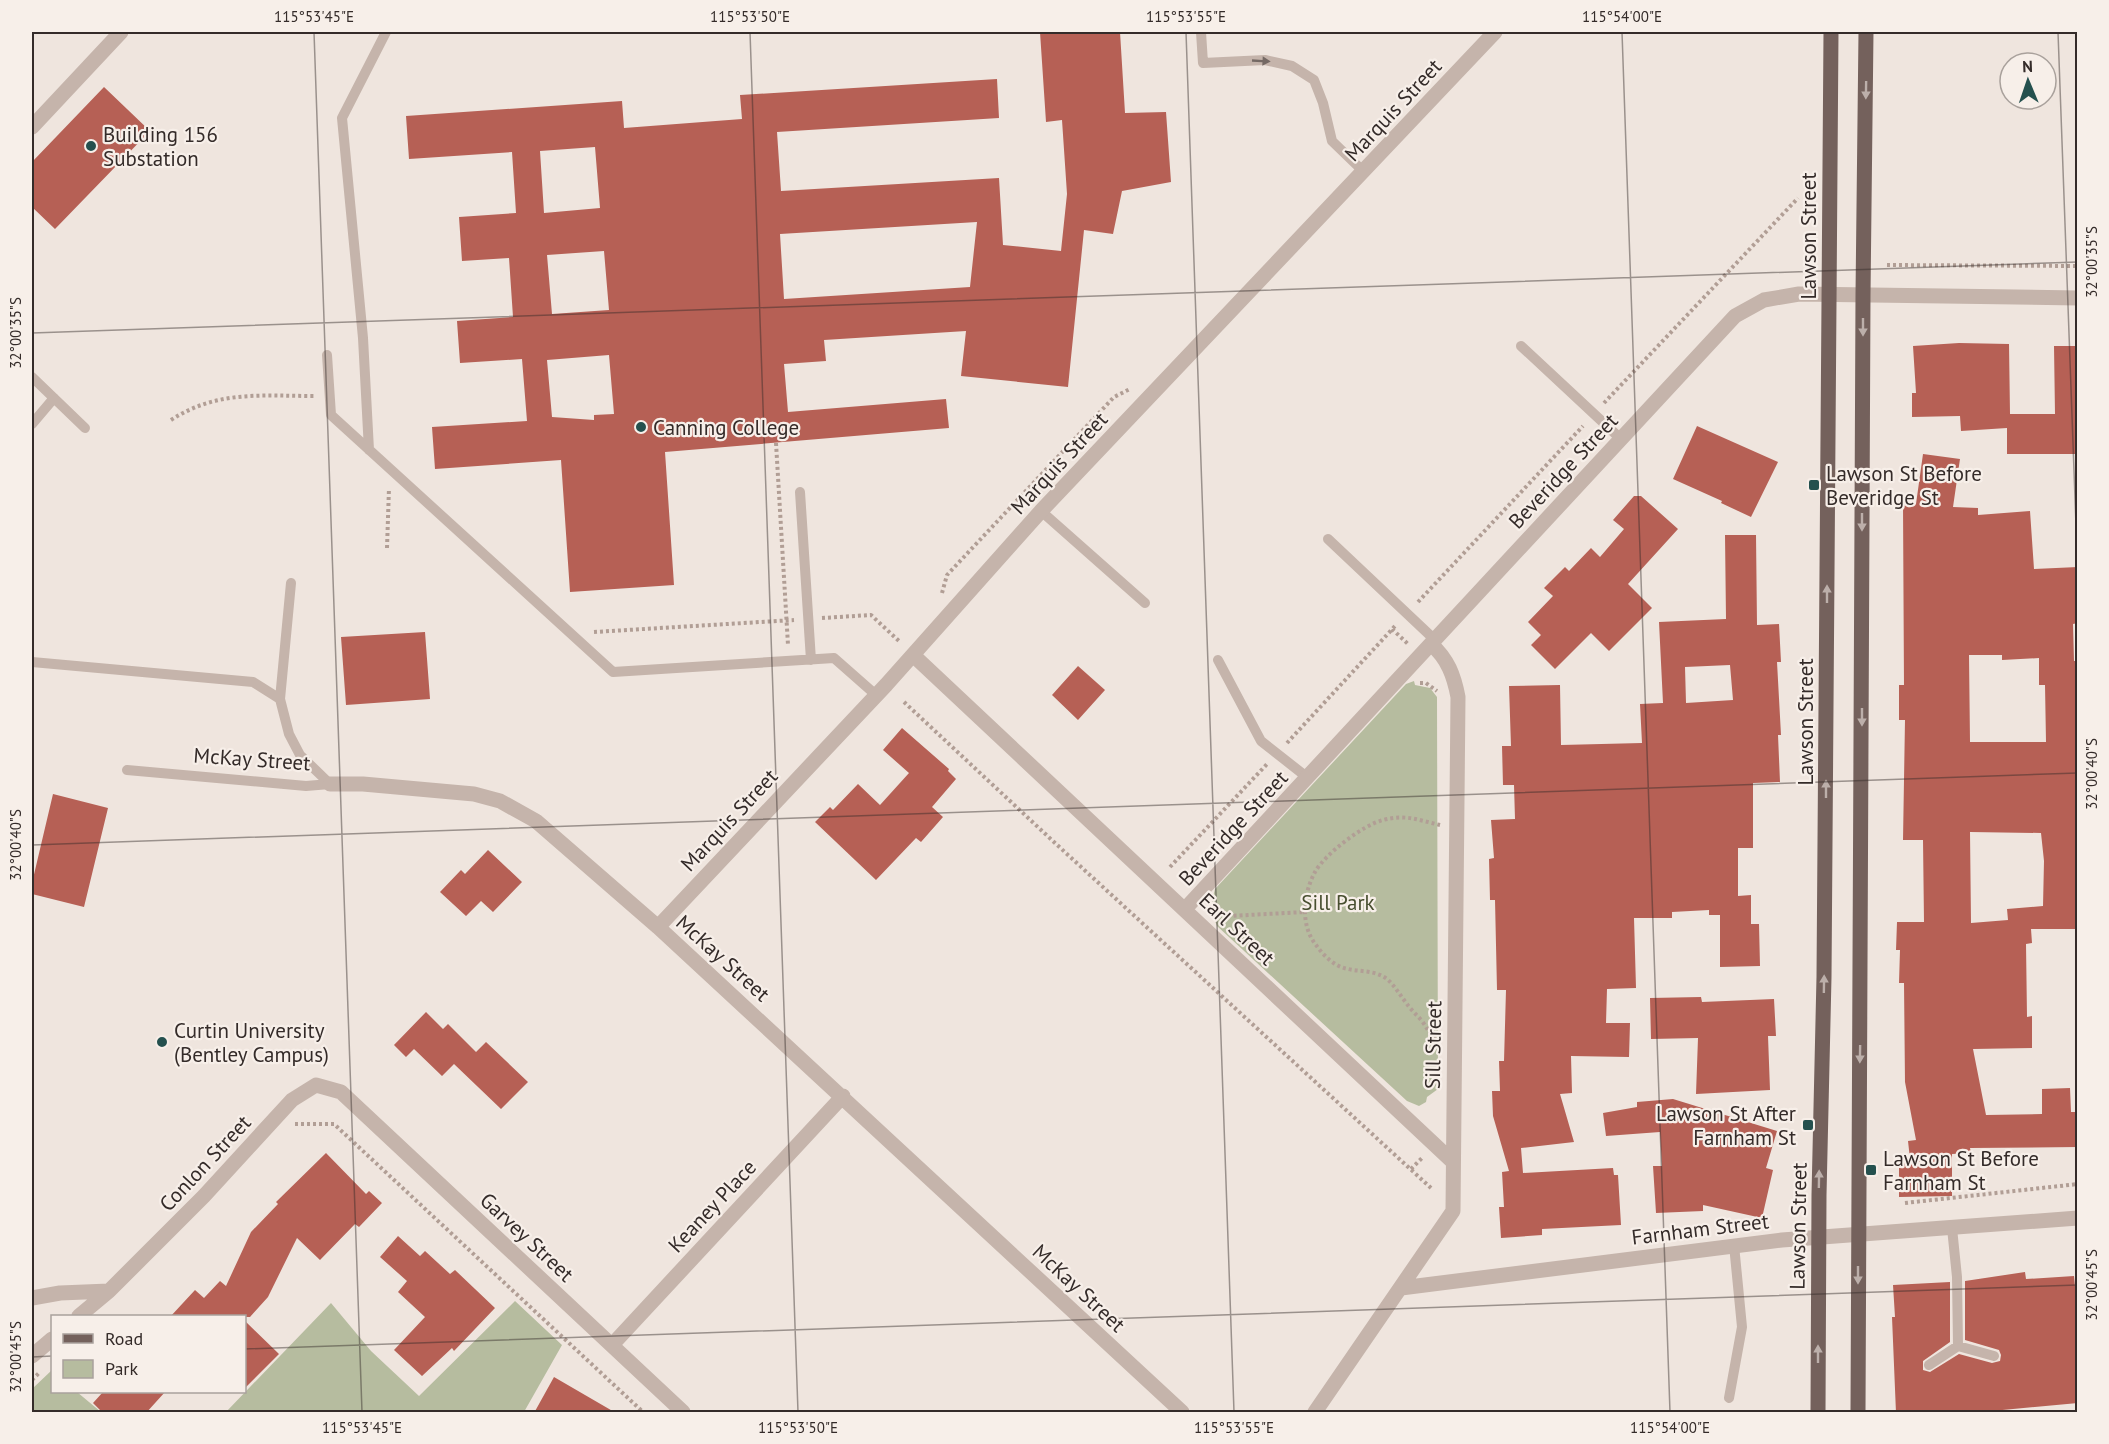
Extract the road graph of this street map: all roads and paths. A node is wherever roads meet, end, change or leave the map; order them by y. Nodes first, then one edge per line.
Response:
1 (121, 32) edge
2 (386, 32) edge
3 (1201, 32) edge
4 (1495, 32) edge
5 (1831, 32) edge
6 (1866, 32) edge
7 (32, 127) edge
8 (1364, 172) junction
9 (1798, 198) dead end
10 (1887, 265) dead end
11 (2078, 266) edge
12 (1829, 294) junction
13 (1863, 295) junction
14 (2078, 298) edge
15 (1521, 346) dead end
16 (327, 355) dead end
17 (32, 377) edge
18 (330, 396) junction
19 (54, 398) junction
20 (1594, 413) junction
21 (171, 420) dead end
22 (32, 424) edge
23 (85, 428) dead end
24 (1622, 440) junction
25 (776, 443) dead end
26 (369, 450) junction
27 (390, 469) junction
28 (800, 492) dead end
29 (1041, 512) junction
30 (1328, 539) dead end
31 (387, 548) dead end
32 (291, 583) dead end
33 (1145, 603) dead end
34 (1406, 614) junction
35 (809, 619) junction
36 (786, 621) junction
37 (1392, 629) junction
38 (589, 633) dead end
39 (901, 642) dead end
40 (1433, 642) junction
41 (1409, 645) dead end
42 (913, 655) junction
43 (811, 660) junction
44 (1218, 660) dead end
45 (789, 661) junction
46 (32, 662) edge
47 (876, 695) junction
48 (280, 699) junction
49 (904, 702) dead end
50 (1276, 754) junction
51 (127, 770) dead end
52 (1308, 778) junction
53 (330, 784) junction
54 (1441, 826) dead end
55 (1170, 867) dead end
56 (1211, 904) dead end
57 (1185, 909) junction
58 (1305, 912) junction
59 (658, 927) junction
60 (1441, 1039) dead end
61 (341, 1092) joint
62 (843, 1096) junction
63 (285, 1124) dead end
64 (1424, 1156) dead end
65 (1452, 1161) junction
66 (1411, 1169) junction
67 (2078, 1184) edge
68 (1431, 1188) dead end
69 (1905, 1203) dead end
70 (2078, 1218) edge
71 (1952, 1228) junction
72 (1858, 1236) junction
73 (1818, 1238) junction
74 (1734, 1245) junction
75 (1401, 1288) junction
76 (109, 1292) junction
77 (32, 1298) edge
78 (81, 1315) edge
79 (51, 1340) edge
80 (612, 1345) junction
81 (1958, 1346) junction
82 (32, 1356) edge
83 (1994, 1356) dead end
84 (1929, 1365) dead end
85 (1729, 1398) dead end
86 (643, 1413) edge
87 (683, 1413) edge
88 (1182, 1413) edge
89 (1315, 1413) edge
90 (1818, 1413) edge
91 (1858, 1413) edge

1 - 7 street
2 - 26 lane
3 -> 8 lane
4 - 8 street, Marquis Street
5 - 12 main road, Lawson Street
6 -> 13 main road
8 - 29 street, Marquis Street
9 - 20 path
10 - 11 path
12 - 13 street, Beveridge Street
12 - 24 street, Beveridge Street
73 -> 12 main road, Lawson Street
13 - 14 street, Beveridge Street
13 -> 72 main road
15 - 20 lane
16 - 18 lane
17 - 19 lane
18 - 21 path
18 - 26 lane
19 - 22 lane
19 - 23 lane
20 - 24 lane
20 - 34 path
24 - 40 street, Beveridge Street
25 - 36 path
26 - 27 lane
27 - 31 path
27 - 45 lane
28 - 35 lane
29 - 33 lane
29 - 42 street, Marquis Street
30 - 34 lane
32 - 48 lane
34 - 37 path
34 - 40 lane
35 - 36 path
35 - 39 path
35 - 43 lane
36 - 38 path
36 - 45 path
37 - 41 path
37 - 50 path
40 - 52 street, Beveridge Street
40 - 65 street, Sill Street
42 - 47 street, Marquis Street
42 - 57 street, Earl Street
43 - 45 lane
43 - 47 lane
44 - 50 lane
46 - 48 lane
47 - 59 street, Marquis Street
48 - 53 lane
49 - 66 path
50 - 52 lane
50 - 55 path
51 - 53 lane, McKay Street
52 - 57 street, Beveridge Street
53 - 59 street, McKay Street
54 - 58 path
56 - 58 path
57 - 65 street, Earl Street
58 - 60 path
59 - 62 street, McKay Street
61 - 76 street, Conlon Street
61 - 80 street, Garvey Street
62 - 80 street, Keaney Place
62 - 88 street, McKay Street
63 - 86 path
64 - 66 path
65 - 75 street, Sill Street
66 - 68 path
67 - 69 path
70 - 71 street, Farnham Street
71 - 72 street, Farnham Street
71 - 81 lane
72 - 73 street, Farnham Street
72 -> 91 main road
73 - 74 street, Farnham Street
90 -> 73 main road, Lawson Street
74 - 75 street, Farnham Street
74 - 85 lane
75 - 89 street, Sill Street
76 - 77 street
76 - 78 street, Conlon Street
79 - 82 street
80 - 87 street, Garvey Street
81 - 83 lane
81 - 84 lane

